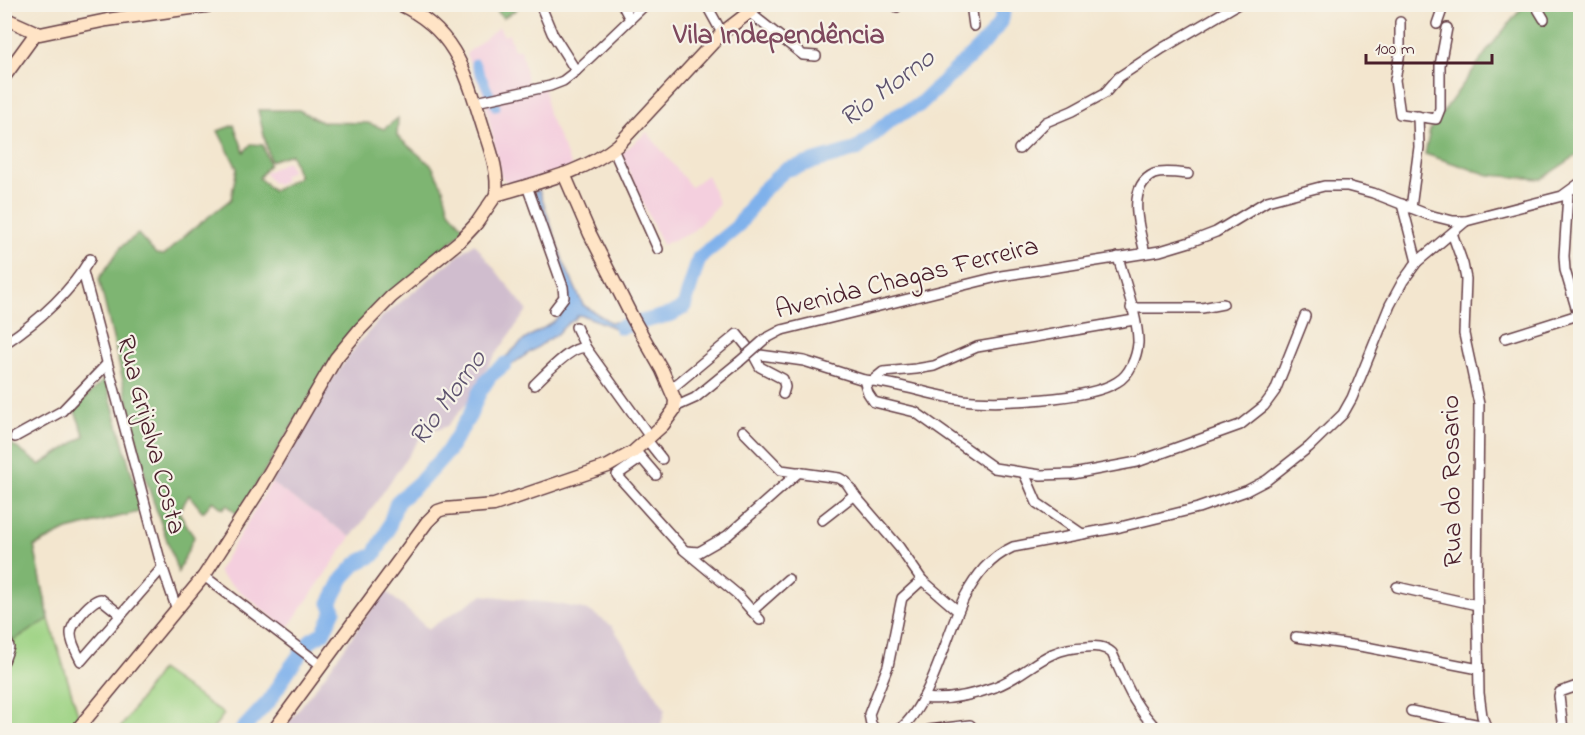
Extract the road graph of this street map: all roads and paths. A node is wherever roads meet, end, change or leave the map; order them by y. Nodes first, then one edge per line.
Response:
1 (219, 4) edge
2 (399, 4) edge
3 (540, 4) edge
4 (622, 4) edge
5 (646, 4) edge
6 (706, 4) edge
7 (760, 4) edge
8 (971, 4) edge
9 (1238, 4) edge
10 (1444, 4) edge
11 (1535, 4) edge
12 (144, 10) edge
13 (750, 13) junction
14 (4, 18) edge
15 (630, 19) junction
16 (1544, 19) dead end
17 (1400, 22) dead end
18 (1437, 24) dead end
19 (974, 26) dead end
20 (1447, 28) dead end
21 (36, 33) junction
22 (722, 33) junction
23 (816, 56) dead end
24 (576, 71) junction
25 (4, 77) edge
26 (476, 102) junction
27 (1418, 116) junction
28 (614, 149) junction
29 (1019, 149) dead end
30 (564, 174) junction
31 (1188, 174) dead end
32 (1581, 183) edge
33 (527, 186) junction
34 (1568, 194) junction
35 (496, 195) junction
36 (1402, 204) junction
37 (1412, 208) junction
38 (1466, 221) junction
39 (1452, 233) junction
40 (658, 249) dead end
41 (1145, 253) junction
42 (1118, 257) junction
43 (90, 260) dead end
44 (1417, 262) junction
45 (83, 272) junction
46 (1222, 303) dead end
47 (1131, 308) junction
48 (554, 310) dead end
49 (1305, 316) dead end
50 (1580, 318) edge
51 (1134, 320) junction
52 (576, 327) dead end
53 (1505, 338) dead end
54 (4, 344) edge
55 (586, 348) junction
56 (753, 354) junction
57 (107, 364) junction
58 (868, 380) junction
59 (534, 385) dead end
60 (671, 389) junction
61 (783, 394) dead end
62 (675, 407) junction
63 (743, 431) dead end
64 (15, 437) dead end
65 (649, 438) junction
66 (638, 454) junction
67 (662, 459) dead end
68 (799, 472) junction
69 (1024, 473) junction
70 (656, 475) dead end
71 (854, 495) junction
72 (822, 520) dead end
73 (1082, 534) junction
74 (684, 550) junction
75 (162, 568) junction
76 (204, 576) junction
77 (788, 579) dead end
78 (922, 580) junction
79 (1397, 587) dead end
80 (1478, 605) junction
81 (177, 610) junction
82 (752, 611) junction
83 (958, 611) junction
84 (121, 615) junction
85 (760, 620) dead end
86 (4, 633) edge
87 (1296, 637) dead end
88 (4, 661) edge
89 (318, 663) junction
90 (1479, 669) junction
91 (1581, 686) edge
92 (923, 698) junction
93 (1411, 711) dead end
94 (1486, 728) edge
95 (77, 730) edge
96 (274, 730) edge
97 (876, 730) edge
98 (899, 730) edge
99 (905, 730) edge
100 (929, 730) edge
101 (975, 730) edge
102 (1158, 730) edge
103 (1563, 730) edge

1 - 12 main road
2 - 26 main road
3 - 24 street
4 - 15 street
5 - 15 street
6 - 22 street
7 - 13 main road
8 - 19 street
9 - 29 street
10 - 18 street
11 - 16 street
12 - 21 main road
13 - 22 main road
13 - 23 street
14 - 21 main road
15 - 24 street
17 - 27 street
20 - 27 street
21 - 25 main road
22 - 28 main road
24 - 26 street
26 - 35 main road
27 - 37 street
28 - 30 main road
28 - 40 street
30 - 33 main road
30 - 60 main road
31 - 41 street
32 - 34 street, Avenida Chagas Ferreira
33 - 35 main road
33 - 48 street
34 - 38 street, Avenida Chagas Ferreira
34 - 50 street
35 - 76 main road
36 - 37 street, Avenida Chagas Ferreira
36 - 41 street, Avenida Chagas Ferreira
36 - 44 street
37 - 38 street, Avenida Chagas Ferreira
38 - 39 street
39 - 44 street
39 - 80 street, Rua do Rosario
41 - 42 street, Avenida Chagas Ferreira
42 - 47 street
42 - 62 street, Avenida Chagas Ferreira, bridge
43 - 45 street
44 - 73 street
45 - 54 street
45 - 57 street, Rua Grijalva Costa
46 - 47 street
47 - 51 street
49 - 69 street
50 - 53 street
51 - 58 street
51 - 58 street
52 - 55 street
55 - 59 street
55 - 65 street
56 - 58 street
56 - 60 street
56 - 61 street
57 - 64 street
57 - 75 street, Rua Grijalva Costa
58 - 69 street
60 - 62 main road
62 - 65 main road, Avenida Chagas Ferreira
63 - 68 street
65 - 66 main road, Avenida Chagas Ferreira
65 - 67 street
66 - 70 street
66 - 74 street
66 - 89 main road, Avenida Chagas Ferreira
68 - 71 street
68 - 74 street
69 - 73 street
71 - 72 street
71 - 78 street
73 - 83 street
74 - 82 street
75 - 81 street, Rua Grijalva Costa
75 - 84 street
76 - 81 main road
76 - 89 street
77 - 82 street
78 - 83 street
78 - 97 street
79 - 80 street
80 - 90 street, Rua do Rosario
81 - 95 main road
82 - 85 street
83 - 92 street
84 - 84 street
86 - 88 street
87 - 90 street
89 - 96 main road, Avenida Chagas Ferreira
90 - 94 street, Rua do Rosario
91 - 103 street
92 - 98 street
92 - 102 street
93 - 94 street
98 - 99 street
100 - 101 street

